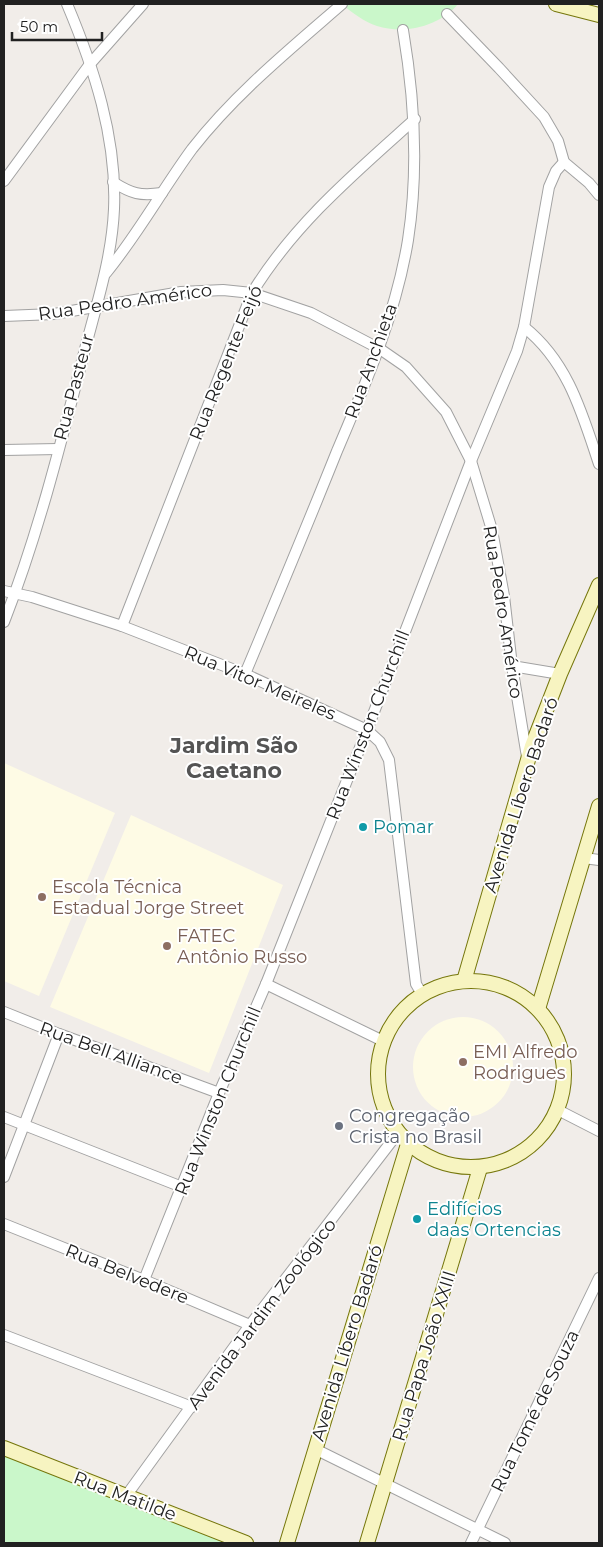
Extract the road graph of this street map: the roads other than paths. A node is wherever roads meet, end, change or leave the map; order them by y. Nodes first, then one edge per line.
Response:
1 (67, 4) edge
2 (143, 4) edge
3 (342, 4) edge
4 (556, 4) edge
5 (447, 14) dead end
6 (599, 15) edge
7 (403, 30) dead end
8 (90, 64) junction
9 (415, 119) junction
10 (564, 162) junction
11 (4, 181) edge
12 (113, 182) junction
13 (162, 192) junction
14 (599, 195) edge
15 (105, 274) junction
16 (252, 293) junction
17 (96, 306) junction
18 (4, 316) edge
19 (524, 327) junction
20 (380, 349) junction
21 (58, 449) junction
22 (4, 450) edge
23 (471, 461) junction
24 (599, 464) edge
25 (599, 585) edge
26 (4, 591) edge
27 (15, 593) junction
28 (4, 622) edge
29 (122, 626) junction
30 (512, 666) junction
31 (245, 674) junction
32 (560, 674) junction
33 (367, 730) junction
34 (528, 762) junction
35 (599, 806) edge
36 (584, 858) junction
37 (599, 860) edge
38 (464, 981) junction
39 (266, 984) junction
40 (422, 994) junction
41 (538, 1009) junction
42 (4, 1012) edge
43 (59, 1034) junction
44 (384, 1040) junction
45 (219, 1093) junction
46 (558, 1110) junction
47 (4, 1117) edge
48 (24, 1126) junction
49 (599, 1131) edge
50 (398, 1133) junction
51 (408, 1144) junction
52 (480, 1168) junction
53 (4, 1177) edge
54 (182, 1187) junction
55 (4, 1224) edge
56 (599, 1278) edge
57 (144, 1280) junction
58 (250, 1325) junction
59 (4, 1335) edge
60 (192, 1407) junction
61 (4, 1448) edge
62 (315, 1448) junction
63 (386, 1484) junction
64 (126, 1496) junction
65 (478, 1530) junction
66 (246, 1543) edge
67 (287, 1543) edge
68 (367, 1543) edge
69 (471, 1543) edge
70 (505, 1543) edge

1 - 8 street, Rua Pasteur
2 - 8 street
3 - 13 street
4 - 6 street
5 - 10 street
7 - 9 street, Rua Anchieta
8 - 11 street
8 - 12 street, Rua Pasteur
9 - 16 street, Rua Regente Feijó
9 - 20 street, Rua Anchieta
10 - 14 street
10 - 19 street, Rua Winston Churchill
12 - 13 street
12 - 15 street, Rua Pasteur
13 - 15 street
15 - 17 street, Rua Pasteur
16 - 17 street, Rua Pedro Américo
16 - 20 street, Rua Pedro Américo
16 - 29 street, Rua Regente Feijó
17 - 18 street, Rua Pedro Américo
17 - 21 street, Rua Pasteur
19 - 23 street, Rua Winston Churchill
19 - 24 street
20 - 23 street, Rua Pedro Américo
20 - 31 street, Rua Anchieta
21 - 22 street
21 - 27 street, Rua Pasteur
23 - 30 street, Rua Pedro Américo
23 - 33 street, Rua Winston Churchill
25 - 32 street, Avenida Líbero Badaró
26 - 27 street, Rua Vitor Meireles
27 - 28 street, Rua Pasteur
27 - 29 street, Rua Vitor Meireles
29 - 31 street, Rua Vitor Meireles
30 - 32 street
30 - 34 street, Rua Pedro Américo
31 - 33 street, Rua Vitor Meireles
32 - 34 street, Avenida Líbero Badaró
33 - 39 street, Rua Winston Churchill
33 - 40 street, Rua Vitor Meireles
34 - 38 street, Avenida Líbero Badaró
35 - 36 street
36 - 37 street
36 - 41 street
38 - 40 street
38 - 41 street
39 - 44 street
39 - 45 street, Rua Winston Churchill
40 - 44 street
41 - 46 street
42 - 43 street, Rua Bell Alliance
43 - 45 street, Rua Bell Alliance
43 - 48 street
44 - 50 street
45 - 54 street, Rua Winston Churchill
46 - 49 street
46 - 52 street
47 - 48 street
48 - 53 street
48 - 54 street
50 - 51 street
50 - 58 street, Avenida Jardim Zoológico
51 - 52 street
51 - 62 street, Avenida Líbero Badaró
52 - 63 street, Rua Papa João XXIII
54 - 57 street, Rua Winston Churchill
55 - 57 street, Rua Belvedere
56 - 65 street, Rua Tomé de Souza
57 - 58 street, Rua Belvedere
58 - 60 street, Avenida Jardim Zoológico
59 - 60 street
60 - 64 street, Avenida Jardim Zoológico
61 - 64 street, Rua Matilde
62 - 63 street
62 - 67 street, Avenida Líbero Badaró
63 - 65 street
63 - 68 street, Rua Papa João XXIII
64 - 66 street, Rua Matilde
65 - 69 street, Rua Tomé de Souza
65 - 70 street

